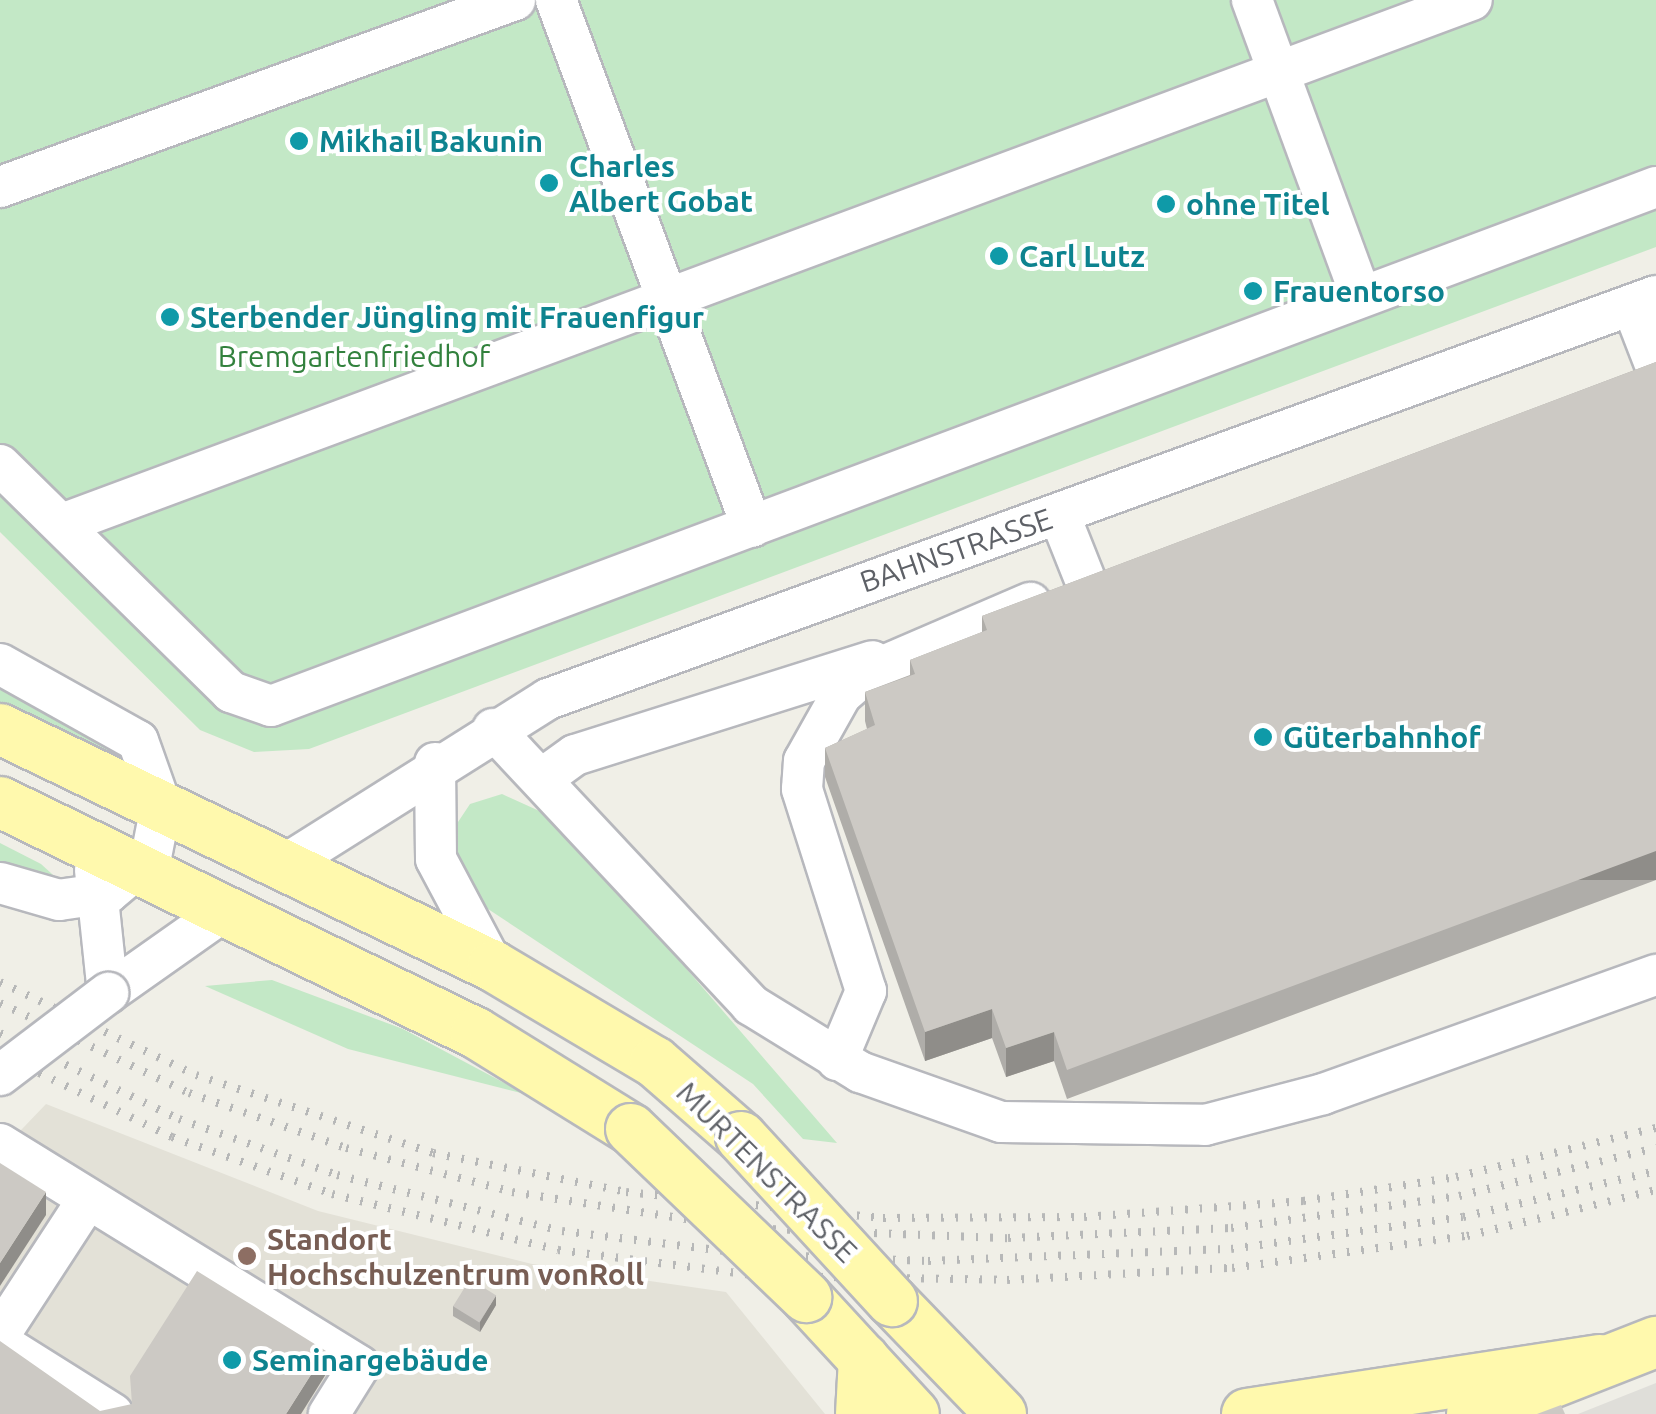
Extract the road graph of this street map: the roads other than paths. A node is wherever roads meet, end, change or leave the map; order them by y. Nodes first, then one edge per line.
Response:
1 (515, 0) edge
2 (556, 0) edge
3 (1252, 0) edge
4 (1472, 0) edge
5 (1278, 72) junction
6 (0, 187) edge
7 (1656, 188) edge
8 (1360, 298) junction
9 (668, 300) junction
10 (1644, 300) edge
11 (1643, 371) edge
12 (0, 466) edge
13 (1059, 514) junction
14 (62, 524) junction
15 (752, 526) junction
16 (892, 658) junction
17 (0, 664) edge
18 (0, 728) edge
19 (494, 729) junction
20 (434, 763) junction
21 (542, 778) junction
22 (0, 802) edge
23 (161, 806) junction
24 (286, 864) junction
25 (111, 873) junction
26 (0, 882) edge
27 (223, 912) junction
28 (493, 966) junction
29 (1656, 975) edge
30 (108, 994) junction
31 (837, 1060) junction
32 (0, 1075) edge
33 (0, 1144) edge
34 (88, 1199) junction
35 (0, 1334) edge
36 (1656, 1342) edge
37 (0, 1343) edge
38 (864, 1359) junction
39 (1600, 1360) junction
40 (113, 1414) edge
41 (328, 1414) edge
42 (861, 1414) edge
43 (914, 1414) edge
44 (1001, 1414) edge
45 (1247, 1414) edge
46 (1472, 1414) edge

1 - 6 street
2 - 9 street
3 - 5 street
4 - 5 street
5 - 8 street
5 - 9 street
7 - 8 street
8 - 15 street
9 - 14 street
9 - 15 street
10 - 11 street
10 - 13 street, BAHNSTRASSE
12 - 14 street
13 - 16 street
13 - 19 street, BAHNSTRASSE
14 - 15 street
16 - 21 street
16 - 31 street
17 - 23 street
18 - 23 main road, MURTENSTRASSE
19 - 20 street, BAHNSTRASSE
19 - 21 street
20 - 24 street, BAHNSTRASSE
20 - 28 street
21 - 31 street
22 - 25 main road, MURTENSTRASSE
23 - 24 main road, MURTENSTRASSE
23 - 25 street
24 - 27 main road
24 - 28 main road, MURTENSTRASSE
25 - 26 street
25 - 27 main road, MURTENSTRASSE
25 - 30 street
27 - 30 street
27 - 38 main road, MURTENSTRASSE, bridge
28 - 44 main road, MURTENSTRASSE, bridge
29 - 31 street
30 - 32 street, bridge
33 - 34 street
34 - 35 street
34 - 41 street
36 - 39 main road
37 - 40 street
38 - 42 main road
38 - 43 main road, MURTENSTRASSE
39 - 45 main road
39 - 46 main road

